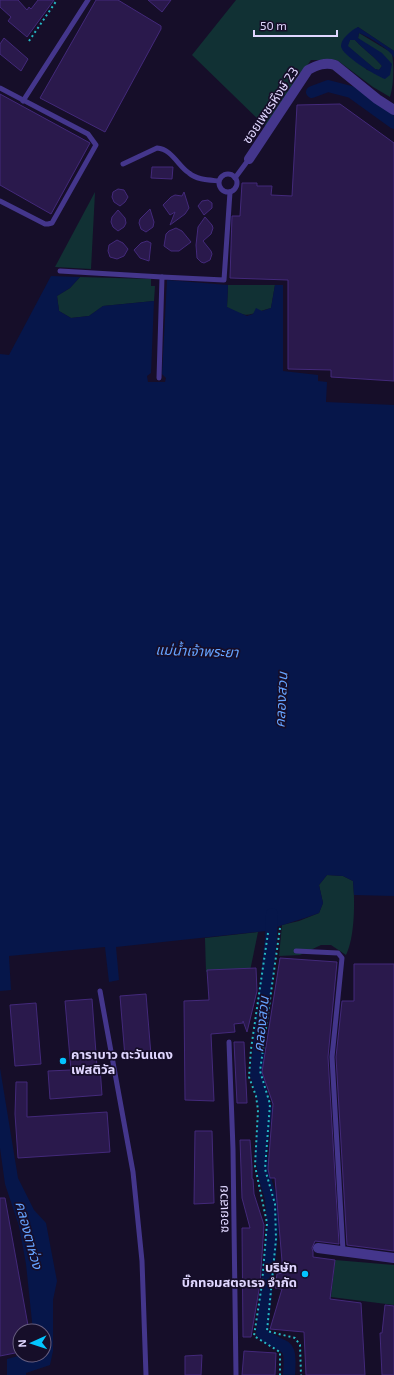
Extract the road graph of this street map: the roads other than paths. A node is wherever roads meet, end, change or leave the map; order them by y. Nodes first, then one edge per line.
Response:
1 (88, 0) edge
2 (0, 88) edge
3 (23, 101) junction
4 (394, 110) edge
5 (248, 159) joint
6 (123, 164) dead end
7 (235, 178) junction
8 (219, 182) junction
9 (230, 192) junction
10 (0, 201) edge
11 (60, 271) dead end
12 (162, 278) junction
13 (159, 378) dead end
14 (296, 951) dead end
15 (100, 991) dead end
16 (229, 1042) dead end
17 (318, 1248) dead end
18 (343, 1251) junction
19 (394, 1258) edge
20 (146, 1375) edge
21 (236, 1375) edge

1 - 3 lane
2 - 3 lane
3 - 10 lane
4 - 5 street, ซอยเพชรหึงษ์ 23
5 - 7 lane
6 - 8 lane
7 - 8 lane
7 - 9 lane
8 - 9 lane
9 - 12 lane
11 - 12 lane
12 - 13 lane
14 - 18 lane
15 - 20 lane
16 - 21 lane, ซอยเสวย
17 - 18 street
18 - 19 street

